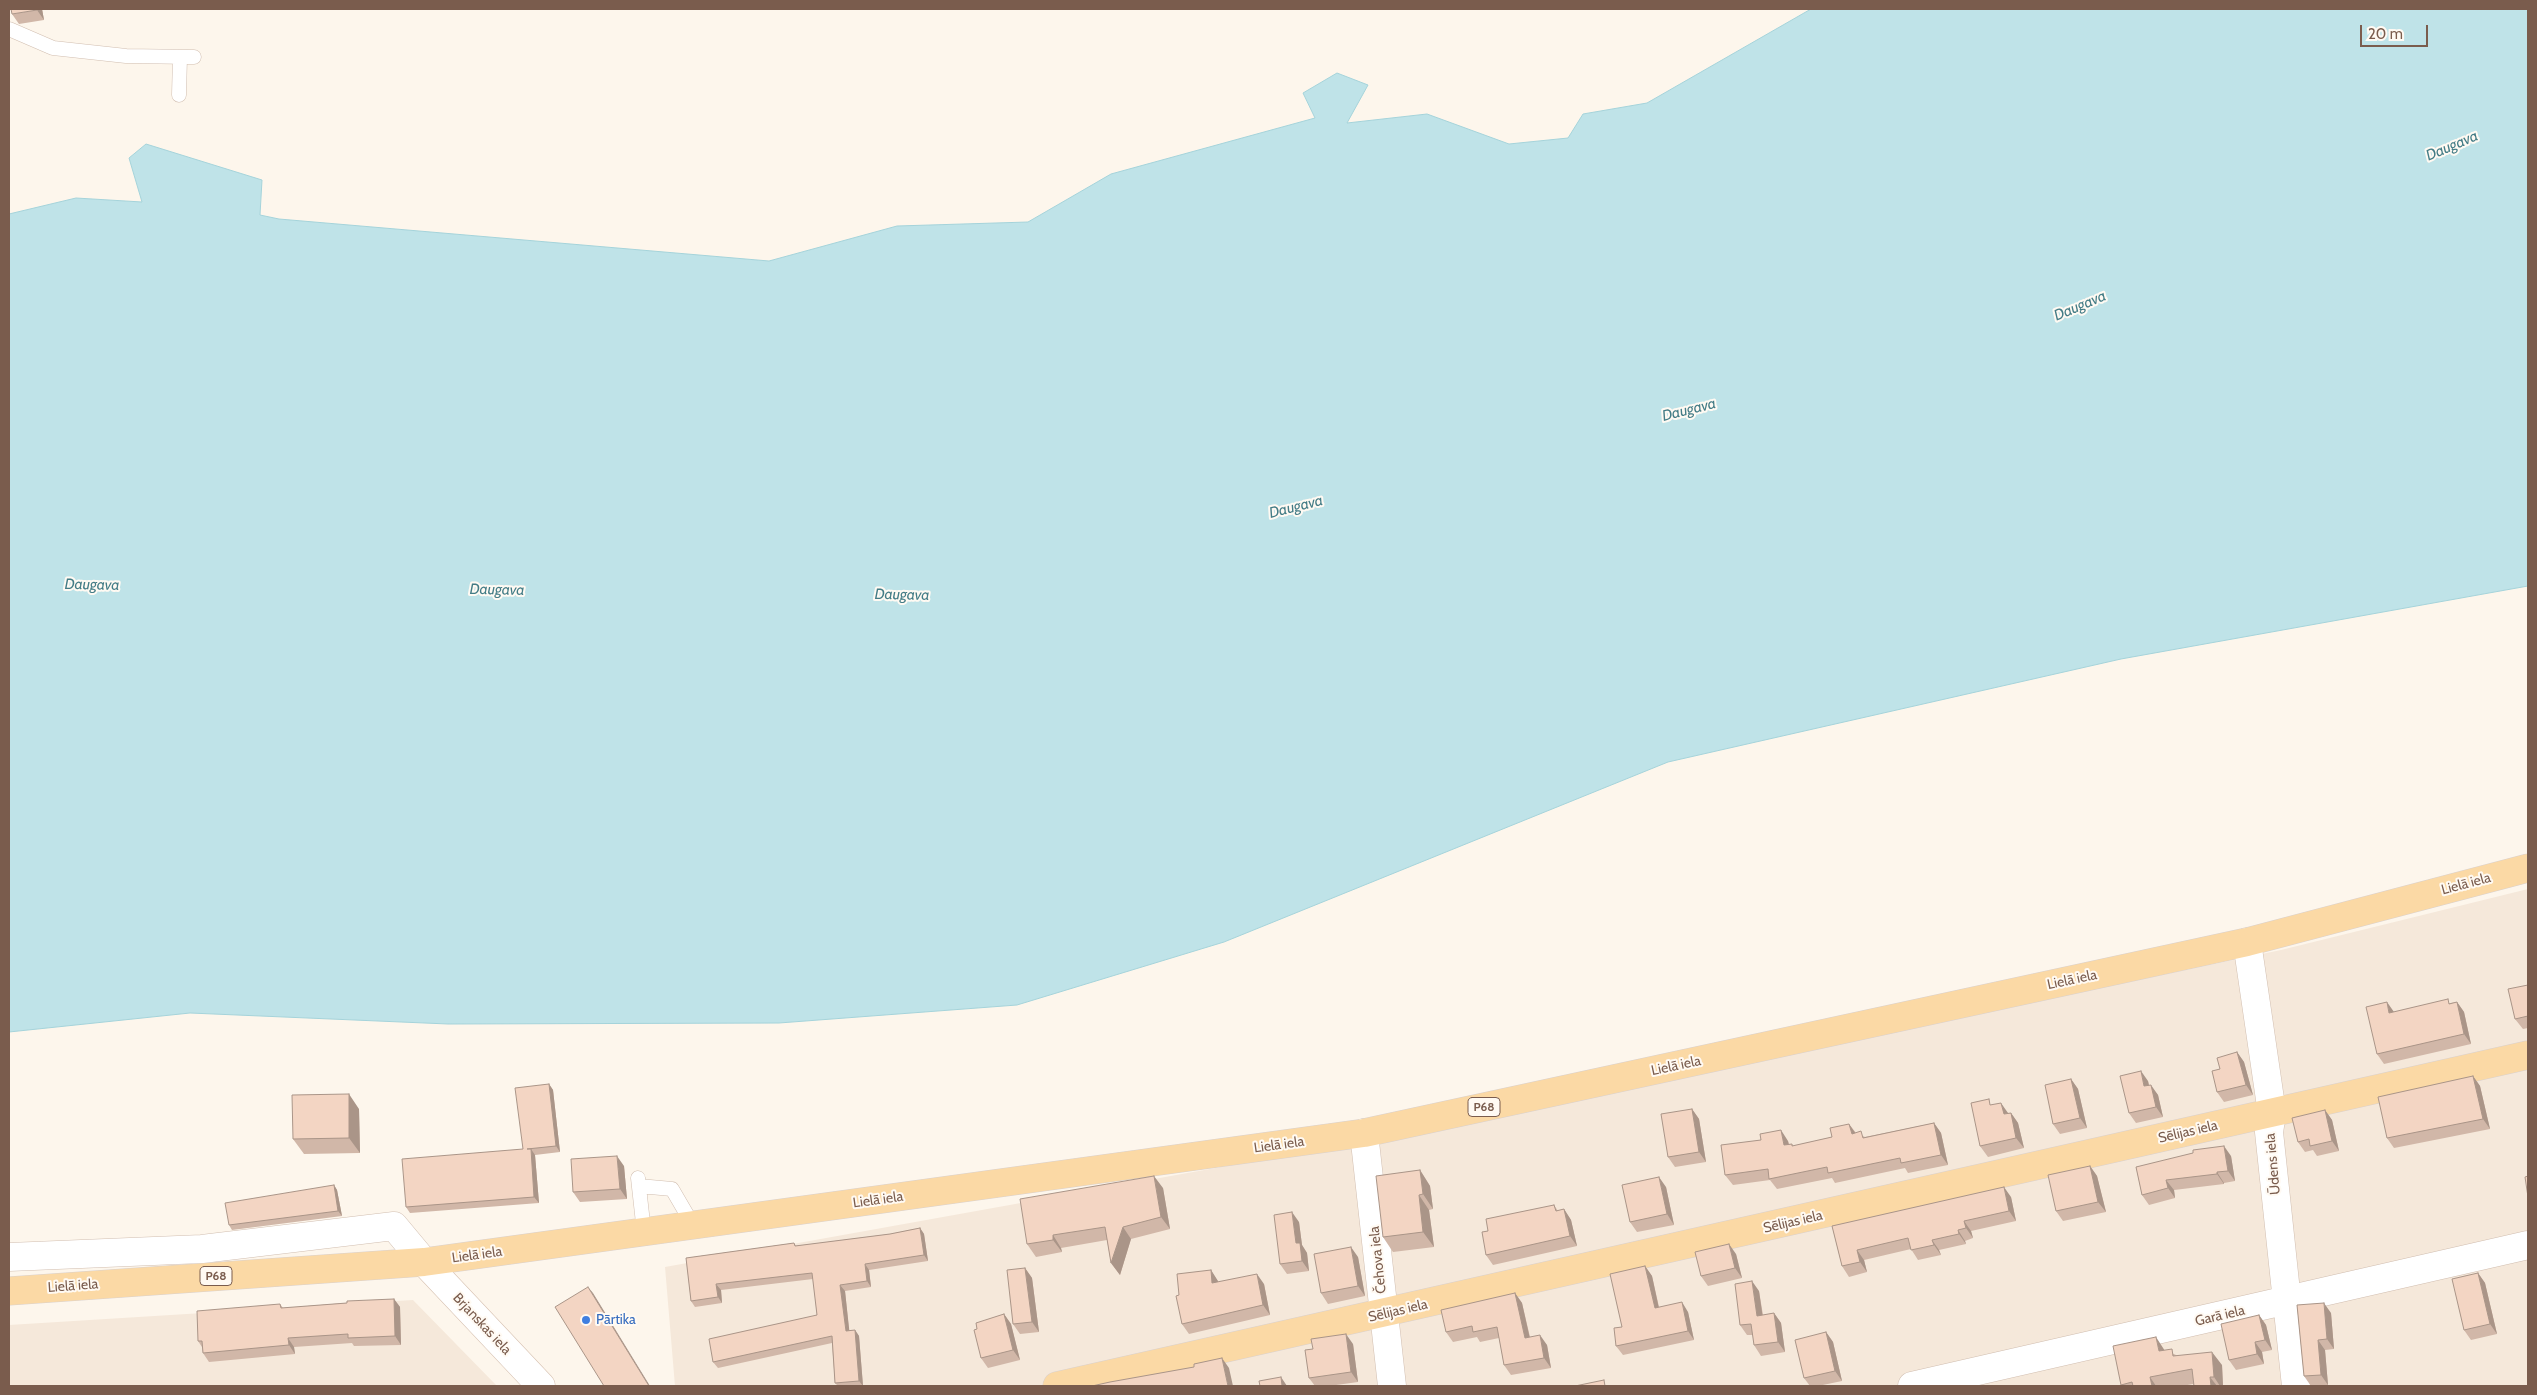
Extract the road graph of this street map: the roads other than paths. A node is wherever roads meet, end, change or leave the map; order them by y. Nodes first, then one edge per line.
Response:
1 (9, 29) edge
2 (180, 95) dead end
3 (2528, 868) edge
4 (2247, 942) junction
5 (2528, 1055) edge
6 (2272, 1113) junction
7 (1364, 1133) junction
8 (693, 1225) junction
9 (644, 1232) junction
10 (2528, 1245) edge
11 (9, 1257) edge
12 (424, 1262) junction
13 (9, 1291) edge
14 (2286, 1301) junction
15 (1384, 1314) junction
16 (540, 1386) edge
17 (1057, 1386) edge
18 (1392, 1386) edge
19 (1912, 1386) edge
20 (2296, 1386) edge

1 - 2 lane
3 - 4 main road, Lielā iela / P68
4 - 6 street, Ūdens iela
4 - 7 main road, Lielā iela / P68
5 - 6 main road, Sēlijas iela
6 - 14 street, Ūdens iela
6 - 15 main road, Sēlijas iela
7 - 8 main road, Lielā iela / P68
7 - 15 street, Čehova iela
8 - 9 main road, Lielā iela / P68
8 - 9 lane
9 - 12 main road, Lielā iela / P68
10 - 14 street, Garā iela
11 - 12 street, Brjanskas iela
12 - 13 main road, Lielā iela / P68
12 - 16 street, Brjanskas iela
14 - 19 street, Garā iela
14 - 20 street, Ūdens iela
15 - 17 main road, Sēlijas iela
15 - 18 street, Čehova iela

